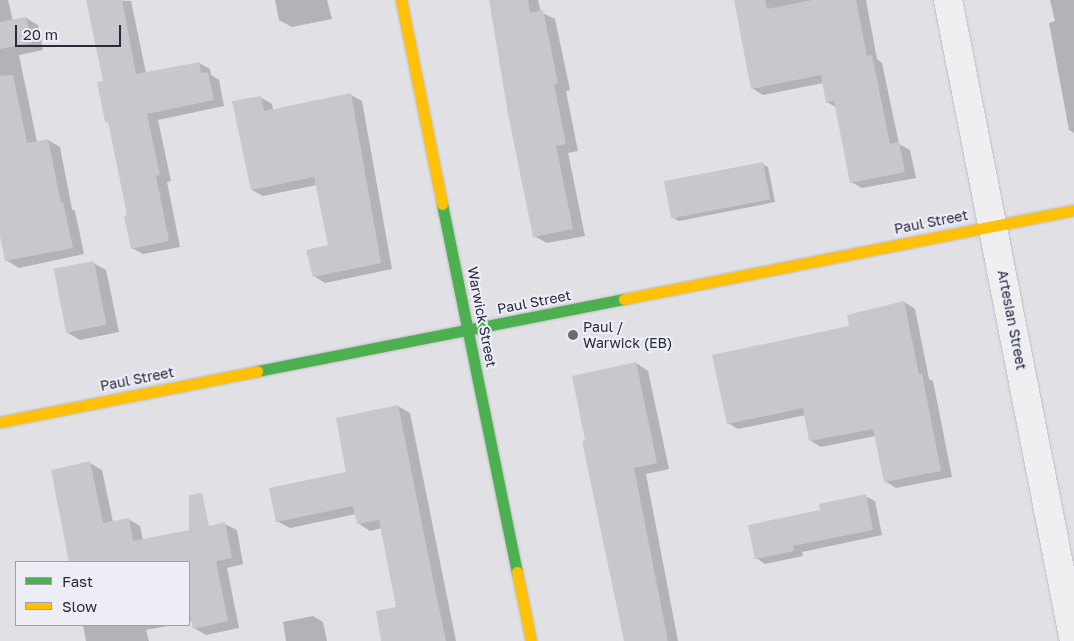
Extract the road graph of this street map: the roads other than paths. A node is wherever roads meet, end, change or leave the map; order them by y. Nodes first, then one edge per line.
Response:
1 (401, 0) edge
2 (948, 0) edge
3 (1074, 210) edge
4 (993, 226) junction
5 (469, 330) junction
6 (0, 422) edge
7 (531, 641) edge
8 (1074, 641) edge

1 - 5 street, Warwick Street
2 - 4 street, Artesian Street
3 - 4 street, Paul Street
4 - 5 street, Paul Street
4 - 8 street, Artesian Street
5 - 6 street, Paul Street
5 - 7 street, Warwick Street

